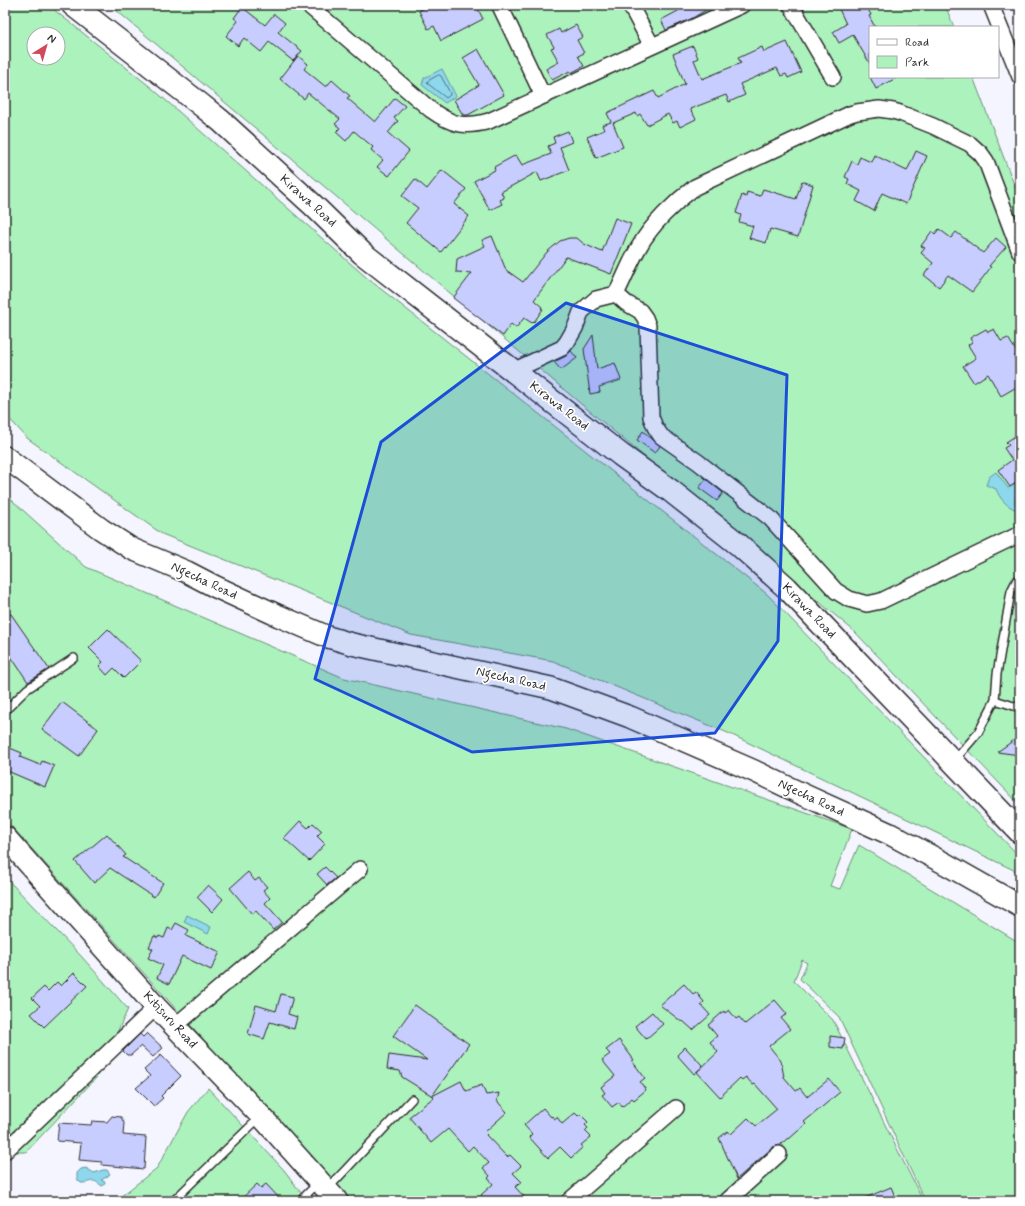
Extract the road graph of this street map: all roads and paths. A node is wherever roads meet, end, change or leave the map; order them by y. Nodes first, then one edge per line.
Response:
1 (73, 5) edge
2 (308, 5) edge
3 (630, 5) edge
4 (742, 5) edge
5 (791, 5) edge
6 (991, 5) edge
7 (500, 6) dead end
8 (652, 46) junction
9 (833, 77) dead end
10 (1020, 77) edge
11 (543, 96) junction
12 (1020, 252) edge
13 (616, 294) junction
14 (513, 371) junction
15 (5, 457) edge
16 (1020, 534) edge
17 (1020, 579) edge
18 (74, 658) dead end
19 (995, 700) junction
20 (1020, 708) edge
21 (5, 711) edge
22 (953, 762) junction
23 (1020, 832) edge
24 (5, 837) edge
25 (360, 868) dead end
26 (1020, 906) edge
27 (156, 1007) junction
28 (175, 1026) junction
29 (412, 1099) dead end
30 (676, 1108) dead end
31 (261, 1116) junction
32 (5, 1151) edge
33 (779, 1154) dead end
34 (331, 1195) edge
35 (173, 1201) edge
36 (300, 1201) edge
37 (569, 1201) edge
38 (727, 1201) edge

1 - 14 main road, Kirawa Road
2 - 11 street
3 - 8 street
4 - 8 street
5 - 9 street
6 - 10 street
7 - 11 street
8 - 11 street
12 - 13 street
13 - 14 street
13 - 16 street
14 - 22 main road, Kirawa Road
15 - 26 main road, Ngecha Road
17 - 19 lane
18 - 21 lane
19 - 20 lane
19 - 22 lane
22 - 23 main road, Kirawa Road
24 - 27 main road, Kitisuru Road
25 - 28 street
27 - 28 main road, Kitisuru Road
27 - 32 street
28 - 31 main road, Kitisuru Road
29 - 34 lane
30 - 37 street
31 - 34 main road, Kitisuru Road
31 - 35 lane
33 - 38 street
34 - 36 lane

